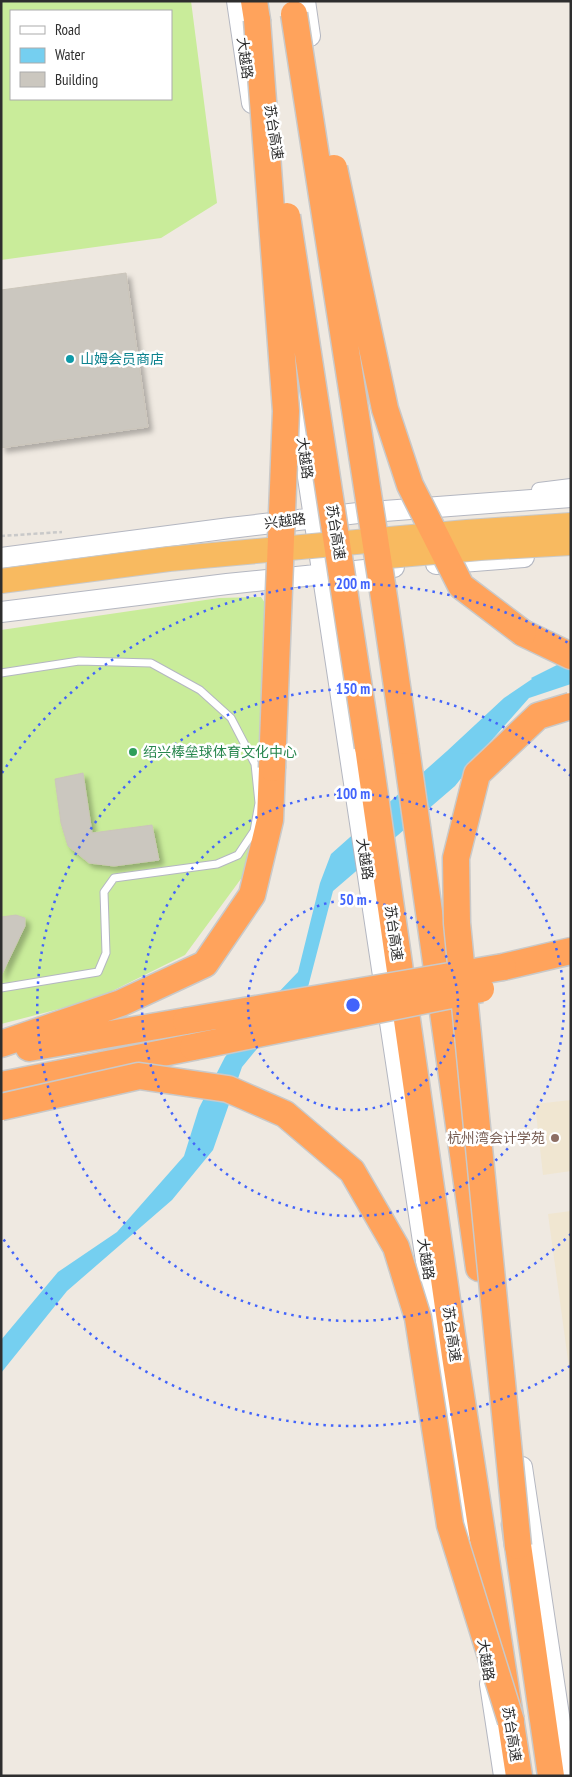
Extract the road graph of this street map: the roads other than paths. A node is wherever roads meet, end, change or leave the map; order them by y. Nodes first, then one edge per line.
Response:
1 (237, 1) edge
2 (297, 5) edge
3 (256, 10) edge
4 (571, 486) edge
5 (571, 497) edge
6 (381, 511) junction
7 (314, 518) junction
8 (571, 525) edge
9 (571, 543) edge
10 (571, 553) edge
11 (1, 558) edge
12 (389, 567) junction
13 (322, 574) junction
14 (1, 581) edge
15 (1, 596) edge
16 (1, 612) edge
17 (571, 656) edge
18 (1, 673) edge
19 (571, 706) edge
20 (571, 951) edge
21 (571, 968) edge
22 (1, 988) edge
23 (1, 1044) edge
24 (1, 1052) edge
25 (1, 1085) edge
26 (1, 1107) edge
27 (518, 1546) junction
28 (510, 1721) junction
29 (504, 1776) edge
30 (519, 1776) edge
31 (551, 1776) edge
32 (568, 1776) edge

1 - 7 main road, 大越路
2 - 6 main road
2 - 17 highway, bridge
2 - 27 highway, bridge
3 - 23 highway, bridge
3 - 28 highway, 苏台高速, bridge
4 - 6 street
5 - 6 main road, 兴越路
6 - 7 main road, 兴越路
6 - 12 main road
7 - 11 main road, 兴越路
7 - 13 main road, 大越路
8 - 14 highway, bridge
9 - 15 highway, bridge
10 - 12 main road
12 - 13 main road
12 - 32 main road
13 - 16 main road
13 - 29 main road, 大越路
18 - 22 lane
19 - 27 highway, bridge
20 - 24 highway, bridge
21 - 25 highway, bridge
26 - 28 highway, bridge
27 - 31 highway
28 - 30 highway, 苏台高速

